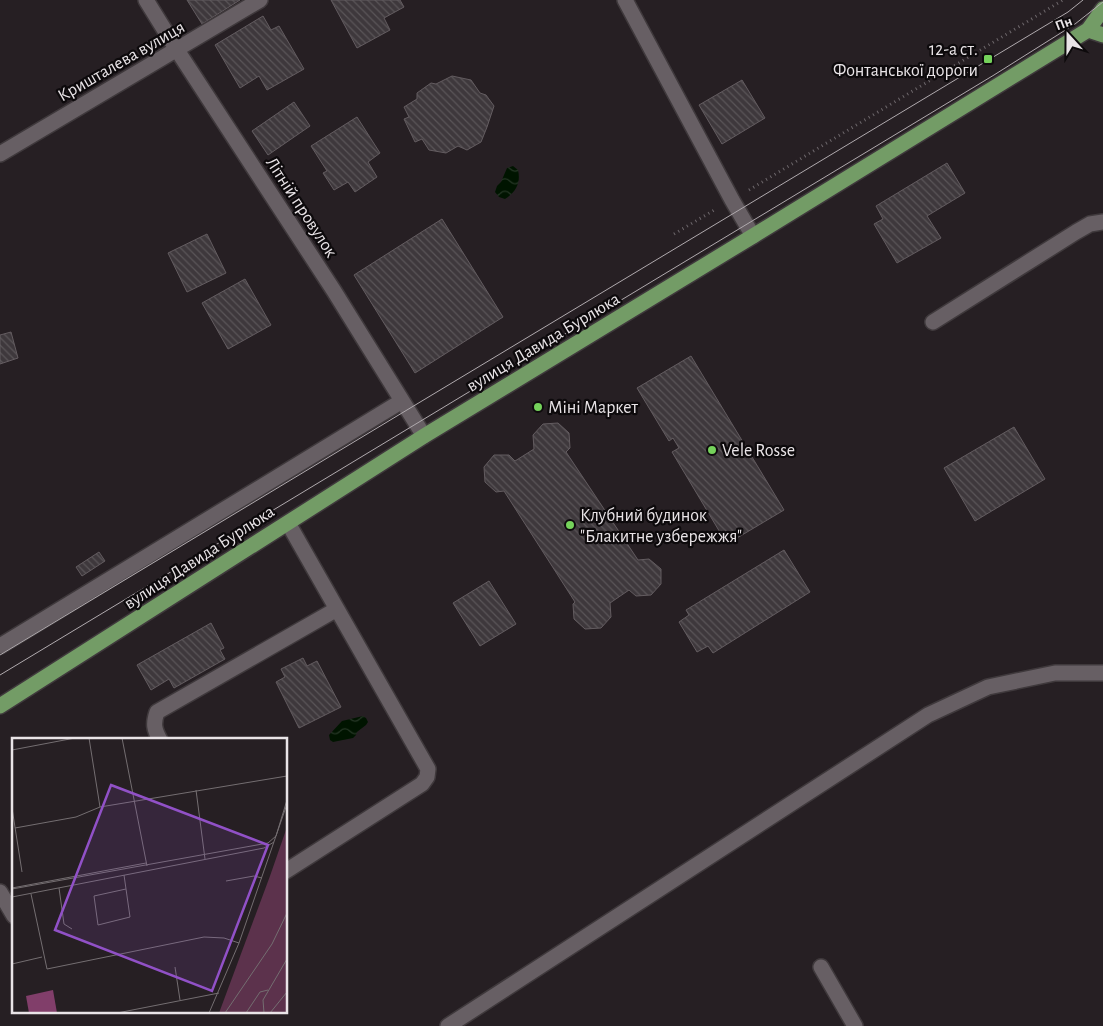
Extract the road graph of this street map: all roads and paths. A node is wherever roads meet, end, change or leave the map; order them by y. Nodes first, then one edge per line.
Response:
1 (146, 0) edge
2 (260, 0) edge
3 (625, 0) edge
4 (1063, 0) edge
5 (1103, 9) edge
6 (1088, 30) junction
7 (1103, 35) edge
8 (177, 50) junction
9 (0, 154) edge
10 (732, 200) junction
11 (1103, 222) edge
12 (674, 234) dead end
13 (753, 236) junction
14 (933, 322) dead end
15 (402, 401) junction
16 (424, 436) junction
17 (288, 523) junction
18 (337, 608) junction
19 (0, 646) edge
20 (1103, 673) edge
21 (0, 706) edge
22 (159, 738) edge
23 (288, 870) edge
24 (0, 892) edge
25 (12, 913) edge
26 (821, 967) dead end
27 (448, 1026) edge
28 (855, 1026) edge

1 - 8 street, Літній провулок
2 - 8 street, Кришталева вулиця
3 - 10 street
4 - 10 path
5 - 6 main road, вулиця Давида Бурлюка
6 - 7 main road
6 - 13 main road, вулиця Давида Бурлюка
8 - 9 street, Кришталева вулиця
8 - 15 street, Літній провулок
10 - 12 path
10 - 13 street
11 - 14 street
13 - 16 main road, вулиця Давида Бурлюка
15 - 16 street, Літній провулок
15 - 19 street
16 - 17 main road, вулиця Давида Бурлюка
17 - 18 street
17 - 21 main road, вулиця Давида Бурлюка
18 - 22 street
18 - 23 street
20 - 27 street
24 - 25 street
26 - 28 street

